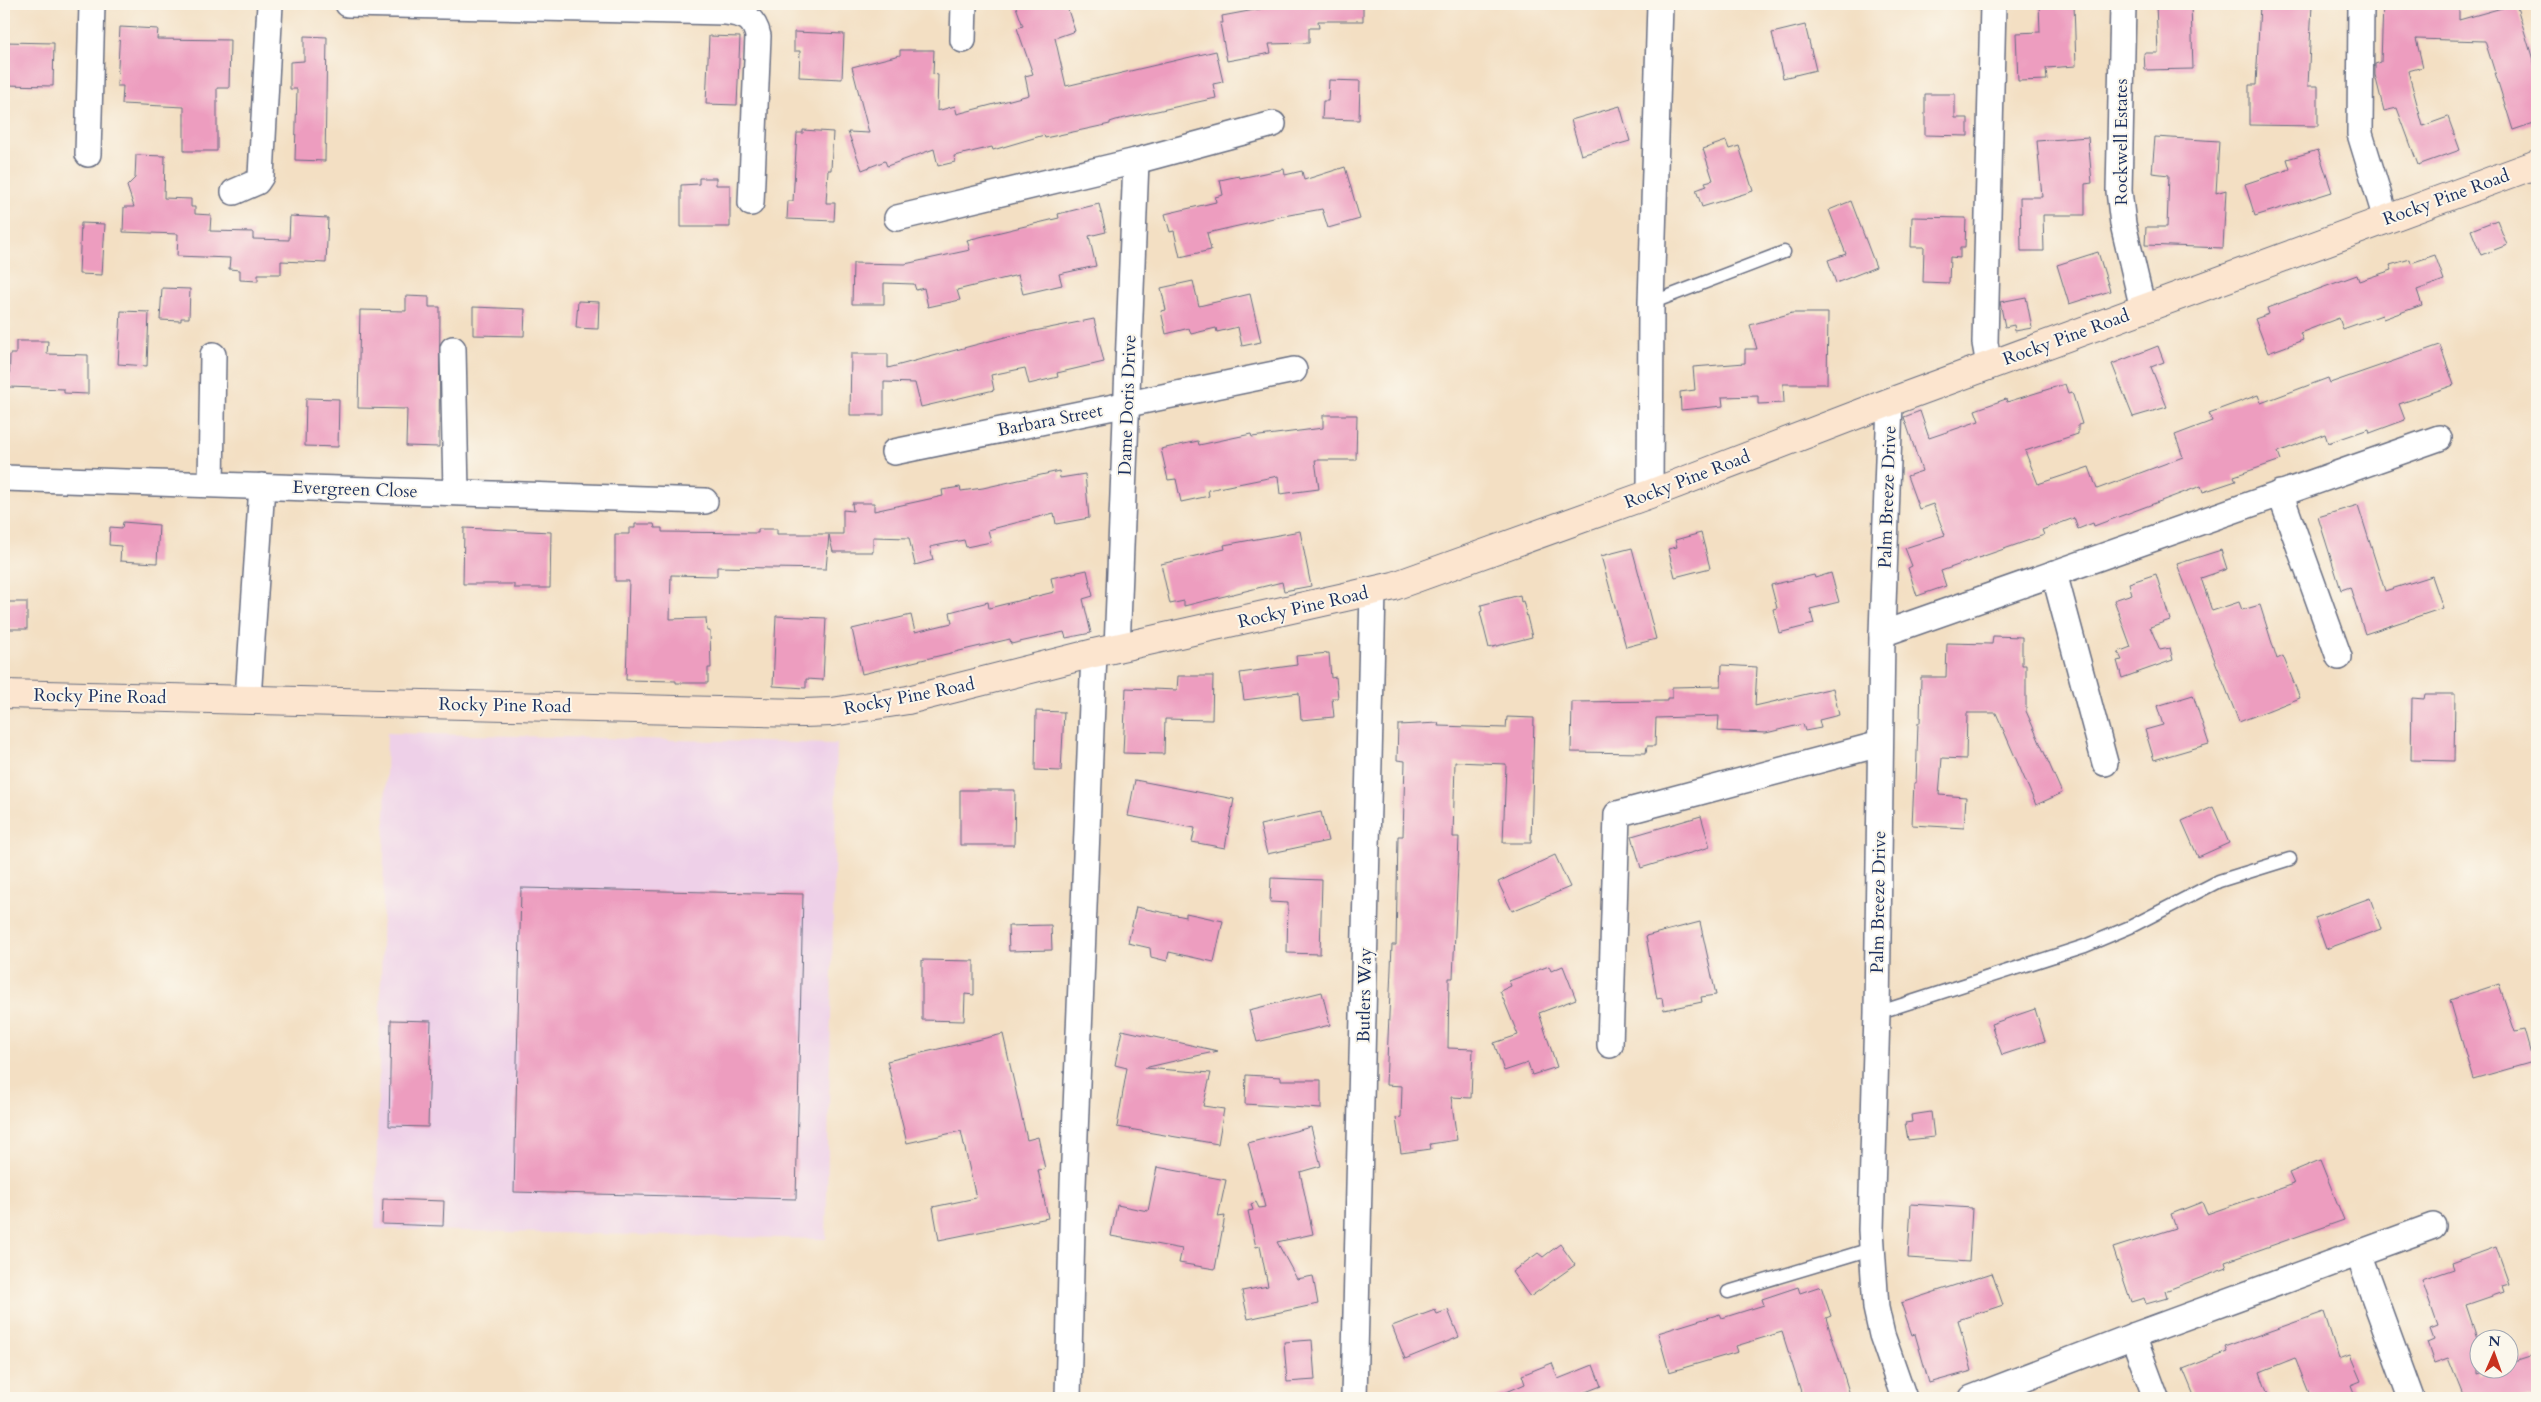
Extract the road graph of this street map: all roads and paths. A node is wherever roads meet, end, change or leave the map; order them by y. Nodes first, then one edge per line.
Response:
1 (92, 4) edge
2 (270, 4) edge
3 (348, 4) edge
4 (964, 4) edge
5 (1660, 4) edge
6 (1993, 4) edge
7 (2123, 4) edge
8 (2361, 4) edge
9 (963, 40) dead end
10 (1273, 124) dead end
11 (88, 154) dead end
12 (1136, 161) junction
13 (2537, 164) edge
14 (234, 192) dead end
15 (751, 203) dead end
16 (897, 218) dead end
17 (2386, 219) junction
18 (1784, 252) dead end
19 (1651, 303) junction
20 (2142, 309) junction
21 (453, 349) dead end
22 (213, 355) dead end
23 (1989, 365) junction
24 (1294, 370) dead end
25 (1890, 402) junction
26 (1127, 404) junction
27 (2439, 438) dead end
28 (894, 452) dead end
29 (4, 478) edge
30 (211, 484) junction
31 (262, 486) junction
32 (456, 492) junction
33 (1650, 494) junction
34 (2280, 494) junction
35 (705, 501) dead end
36 (2054, 573) junction
37 (1373, 591) junction
38 (1882, 634) junction
39 (1106, 651) junction
40 (2339, 657) dead end
41 (4, 694) edge
42 (248, 699) junction
43 (1880, 744) junction
44 (2105, 764) dead end
45 (2290, 859) dead end
46 (1877, 1013) junction
47 (1610, 1045) dead end
48 (2433, 1226) dead end
49 (1871, 1249) junction
50 (2358, 1253) junction
51 (1728, 1292) dead end
52 (2133, 1336) junction
53 (1068, 1398) edge
54 (1354, 1398) edge
55 (1904, 1398) edge
56 (1972, 1398) edge
57 (2156, 1398) edge
58 (2411, 1398) edge

1 - 11 street
2 - 14 street
3 - 15 street
4 - 9 street
5 - 19 street
6 - 23 street
7 - 20 street, Rockwell Estates
8 - 17 street
10 - 12 street
12 - 16 street
12 - 26 street, Dame Doris Drive
13 - 17 street, Rocky Pine Road
17 - 20 street, Rocky Pine Road
18 - 19 lane
19 - 33 street
20 - 23 street, Rocky Pine Road
21 - 32 street
22 - 30 street
23 - 25 street, Rocky Pine Road
24 - 26 street, Barbara Street
25 - 33 street, Rocky Pine Road
25 - 38 street, Palm Breeze Drive
26 - 28 street, Barbara Street
26 - 39 street, Dame Doris Drive
27 - 34 street
29 - 30 street, Evergreen Close
30 - 31 street, Evergreen Close
31 - 32 street, Evergreen Close
31 - 42 street
32 - 35 street, Evergreen Close
33 - 37 street, Rocky Pine Road
34 - 36 street
34 - 40 street
36 - 38 street
36 - 44 street
37 - 39 street, Rocky Pine Road
37 - 54 street, Butlers Way
38 - 43 street, Palm Breeze Drive
39 - 42 street, Rocky Pine Road
39 - 53 street, Dame Doris Drive
41 - 42 street, Rocky Pine Road
43 - 46 street, Palm Breeze Drive
43 - 47 street
45 - 46 lane
46 - 49 street, Palm Breeze Drive
48 - 50 street
49 - 51 lane
49 - 55 street, Palm Breeze Drive
50 - 52 street
50 - 58 street
52 - 56 street
52 - 57 street

